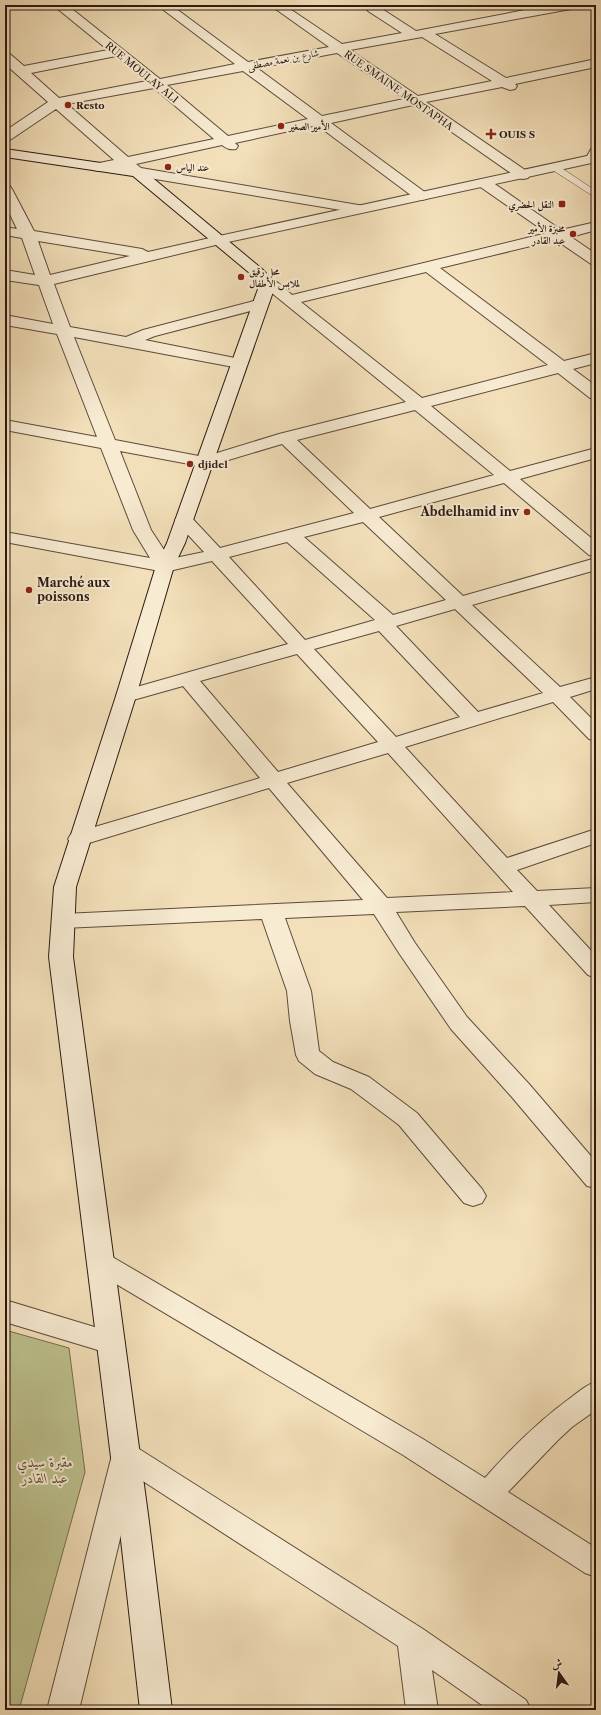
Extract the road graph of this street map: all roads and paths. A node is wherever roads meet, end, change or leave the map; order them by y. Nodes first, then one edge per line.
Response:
1 (58, 5) edge
2 (163, 5) edge
3 (276, 5) edge
4 (373, 5) edge
5 (571, 5) edge
6 (419, 34) junction
7 (339, 49) junction
8 (118, 52) junction
9 (5, 58) edge
10 (596, 63) edge
11 (246, 66) junction
12 (20, 71) junction
13 (596, 72) edge
14 (157, 83) junction
15 (508, 85) junction
16 (57, 102) junction
17 (419, 103) junction
18 (323, 123) junction
19 (5, 137) edge
20 (227, 143) junction
21 (5, 153) edge
22 (595, 156) edge
23 (132, 167) junction
24 (554, 167) junction
25 (523, 175) junction
26 (484, 182) junction
27 (5, 189) edge
28 (596, 195) edge
29 (421, 196) junction
30 (359, 209) junction
31 (596, 226) edge
32 (5, 231) edge
33 (28, 235) junction
34 (559, 235) junction
35 (219, 240) junction
36 (152, 256) junction
37 (596, 261) edge
38 (428, 266) junction
39 (5, 275) edge
40 (45, 281) junction
41 (265, 281) junction
42 (290, 300) junction
43 (260, 304) junction
44 (5, 320) edge
45 (63, 330) junction
46 (128, 342) junction
47 (596, 358) edge
48 (239, 363) junction
49 (562, 367) junction
50 (596, 394) edge
51 (419, 404) junction
52 (5, 425) edge
53 (285, 438) junction
54 (108, 444) junction
55 (596, 453) edge
56 (205, 462) junction
57 (507, 477) junction
58 (366, 515) junction
59 (184, 520) junction
60 (290, 535) junction
61 (5, 537) edge
62 (596, 551) edge
63 (216, 555) junction
64 (596, 564) edge
65 (165, 566) junction
66 (458, 602) junction
67 (386, 623) junction
68 (301, 647) junction
69 (187, 679) junction
70 (596, 683) edge
71 (557, 695) junction
72 (126, 696) junction
73 (474, 720) junction
74 (596, 735) edge
75 (392, 745) junction
76 (274, 781) junction
77 (596, 836) edge
78 (79, 839) junction
79 (503, 867) junction
80 (596, 895) edge
81 (531, 898) junction
82 (381, 906) junction
83 (271, 911) junction
84 (63, 921) junction
85 (596, 970) edge
86 (596, 1179) edge
87 (473, 1196) dead end
88 (100, 1262) junction
89 (5, 1310) edge
90 (111, 1343) junction
91 (590, 1406) edge
92 (126, 1455) junction
93 (488, 1494) junction
94 (596, 1564) edge
95 (412, 1639) junction
96 (62, 1710) edge
97 (156, 1710) edge
98 (422, 1710) edge
99 (515, 1710) edge

1 - 8 street, RUE MOULAY ALI
2 - 11 street
3 - 7 street, RUE SMAINE MOSTAPHA
4 - 6 street
5 - 6 street, شارع بن نعمة مصطفى
6 - 7 street, شارع بن نعمة مصطفى
6 - 15 street
7 - 11 street, شارع بن نعمة مصطفى
7 - 17 street, RUE SMAINE MOSTAPHA
8 - 12 street
8 - 14 street, RUE MOULAY ALI
9 - 12 street
10 - 15 street
11 - 14 street, شارع بن نعمة مصطفى
11 - 18 street
12 - 16 street
13 - 15 street
14 - 16 street, شارع بن نعمة مصطفى
14 - 20 street, RUE MOULAY ALI
15 - 17 street
16 - 19 street, شارع بن نعمة مصطفى
16 - 23 street
17 - 18 street
17 - 25 street, RUE SMAINE MOSTAPHA
18 - 20 street
18 - 29 street
20 - 23 street
21 - 23 street
22 - 24 street
23 - 30 street
23 - 35 street
24 - 25 street
24 - 28 lane
25 - 26 street
26 - 29 street
26 - 34 street
27 - 33 street
29 - 30 street
30 - 35 street
31 - 34 street
32 - 33 street
33 - 36 street
33 - 40 street
34 - 37 street
34 - 38 street
35 - 36 street
35 - 41 street
36 - 40 street
38 - 42 street
38 - 49 street
39 - 40 street
40 - 45 street
41 - 42 street
41 - 43 street
42 - 51 street
43 - 46 street
43 - 48 street
44 - 45 street
45 - 46 street
45 - 54 street
46 - 48 street
47 - 49 street
48 - 56 street
49 - 50 street
49 - 51 street
51 - 53 street
51 - 57 street
52 - 54 street
53 - 56 street
53 - 58 street
54 - 56 street
54 - 65 street
55 - 57 street
56 - 59 street
57 - 58 street
57 - 62 street
58 - 60 street
58 - 66 street
59 - 63 street
59 - 65 street
60 - 63 street
60 - 67 street
61 - 65 street
63 - 65 street
63 - 68 street
64 - 66 street
65 - 72 street
66 - 67 street
66 - 71 street
67 - 68 street
67 - 73 street
68 - 69 street
68 - 75 street
69 - 72 street
69 - 76 street
70 - 71 street
71 - 73 street
71 - 74 street
72 - 78 street
73 - 75 street
75 - 76 street
75 - 79 street
76 - 78 street
76 - 82 street
77 - 79 street
78 - 84 street
79 - 81 street
80 - 81 street
81 - 82 street
81 - 85 street
82 - 83 street
82 - 86 street
83 - 84 street
83 - 87 street
84 - 88 street
88 - 90 street
88 - 93 street
89 - 90 street
90 - 92 street
91 - 93 street
92 - 95 street
92 - 96 street
92 - 97 street
93 - 94 street
95 - 98 street
95 - 99 street

